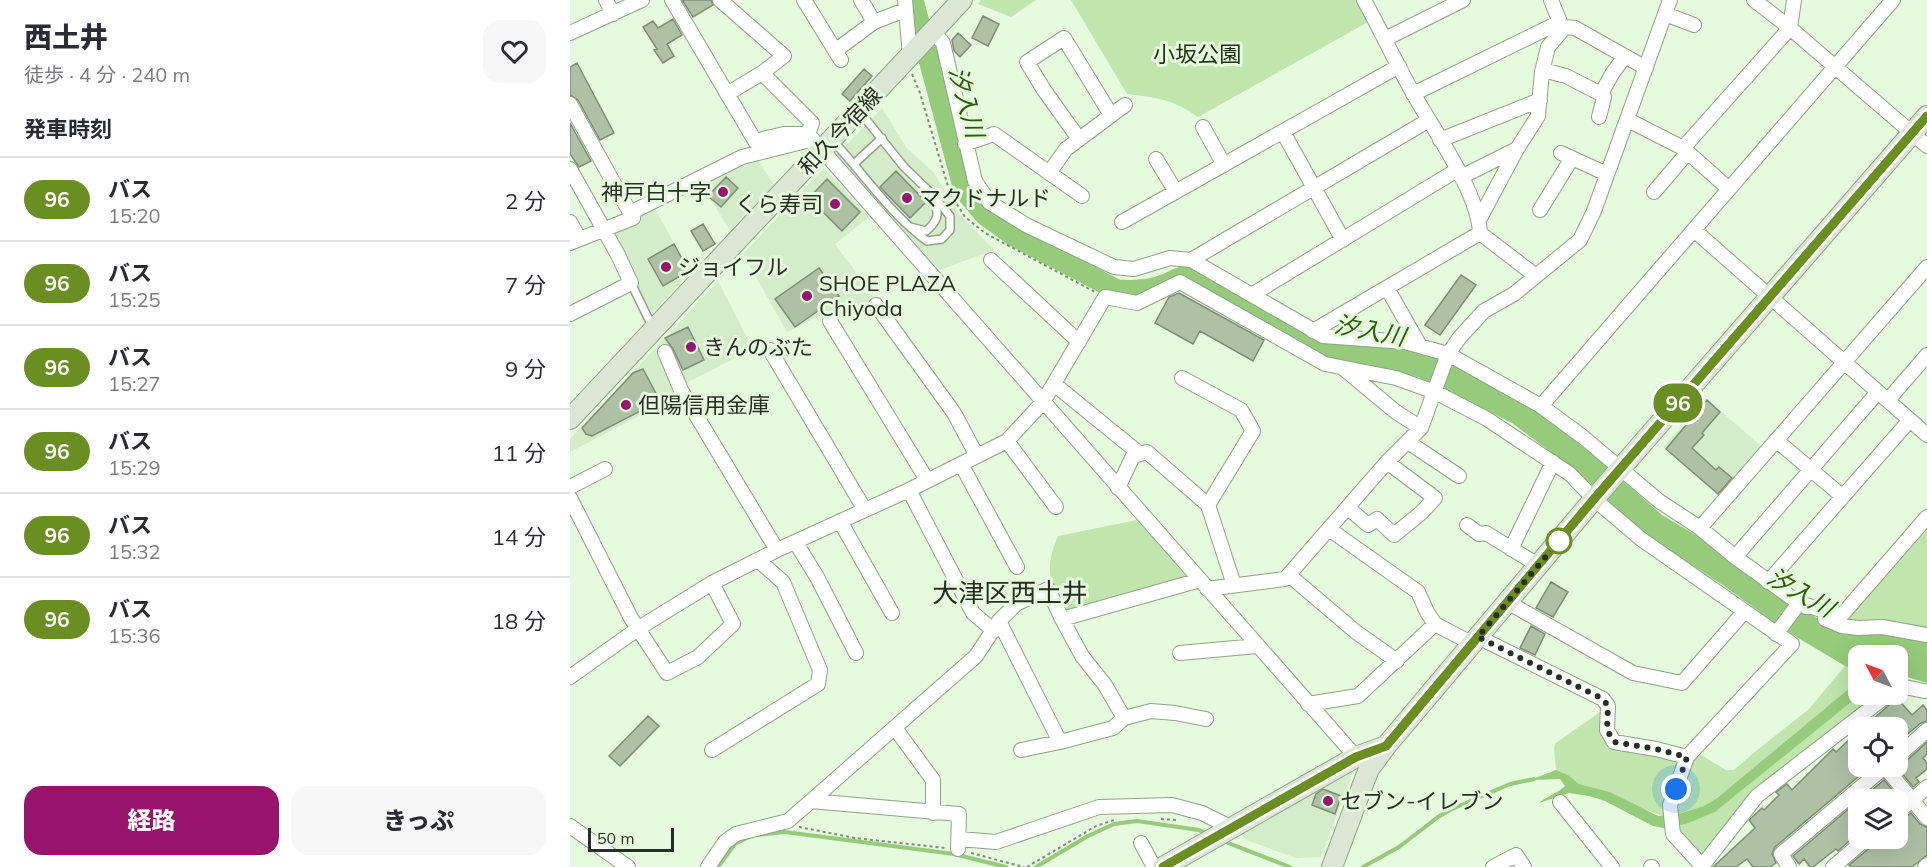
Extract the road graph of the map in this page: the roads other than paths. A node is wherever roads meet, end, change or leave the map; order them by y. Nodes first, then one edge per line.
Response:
1 (606, 0) edge
2 (642, 0) edge
3 (672, 0) edge
4 (720, 0) edge
5 (804, 0) edge
6 (861, 0) edge
7 (962, 0) edge
8 (1364, 0) edge
9 (1463, 0) edge
10 (1551, 0) edge
11 (1670, 0) edge
12 (1754, 0) edge
13 (1794, 0) edge
14 (1893, 0) edge
15 (905, 5) edge
16 (613, 14) junction
17 (1665, 14) junction
18 (874, 21) junction
19 (1562, 24) junction
20 (1694, 25) dead end
21 (1790, 28) junction
22 (933, 31) junction
23 (570, 33) edge
24 (1385, 39) junction
25 (912, 52) junction
26 (1625, 56) junction
27 (1399, 66) junction
28 (1835, 66) junction
29 (1646, 68) junction
30 (1543, 70) junction
31 (762, 73) junction
32 (728, 94) junction
33 (1413, 94) junction
34 (1601, 94) junction
35 (1540, 100) junction
36 (570, 104) edge
37 (1125, 105) dead end
38 (859, 110) junction
39 (1111, 115) junction
40 (1927, 116) edge
41 (1599, 117) dead end
42 (1429, 120) junction
43 (1628, 120) junction
44 (1203, 127) dead end
45 (1283, 132) junction
46 (1912, 133) junction
47 (882, 138) junction
48 (1079, 139) junction
49 (1440, 140) junction
50 (819, 141) junction
51 (966, 144) junction
52 (1927, 146) edge
53 (1517, 149) junction
54 (1686, 150) junction
55 (1156, 159) dead end
56 (854, 164) junction
57 (1224, 165) junction
58 (570, 170) edge
59 (1049, 173) junction
60 (1459, 174) junction
61 (1607, 174) junction
62 (1313, 188) junction
63 (1729, 189) junction
64 (1176, 192) junction
65 (1654, 192) dead end
66 (933, 195) junction
67 (1082, 196) dead end
68 (1540, 210) dead end
69 (630, 213) junction
70 (570, 222) edge
71 (1122, 222) dead end
72 (908, 226) junction
73 (1480, 227) junction
74 (1694, 230) junction
75 (603, 231) junction
76 (1343, 240) junction
77 (574, 241) edge
78 (991, 260) dead end
79 (1191, 260) junction
80 (1925, 274) edge
81 (1536, 276) junction
82 (631, 283) junction
83 (1387, 288) junction
84 (1253, 294) junction
85 (1770, 297) junction
86 (876, 305) dead end
87 (570, 314) edge
88 (830, 321) dead end
89 (654, 329) junction
90 (1313, 331) junction
91 (1079, 342) junction
92 (1420, 346) junction
93 (770, 350) dead end
94 (665, 352) dead end
95 (1448, 354) junction
96 (1927, 355) edge
97 (1844, 362) junction
98 (1343, 368) junction
99 (1182, 378) dead end
100 (1054, 384) junction
101 (1435, 392) junction
102 (1883, 396) junction
103 (1043, 402) junction
104 (1541, 406) junction
105 (570, 419) edge
106 (1910, 420) junction
107 (1421, 428) junction
108 (1927, 434) edge
109 (1776, 440) junction
110 (1007, 441) junction
111 (1408, 442) junction
112 (1140, 454) junction
113 (977, 456) junction
114 (1388, 462) junction
115 (1553, 462) junction
116 (961, 464) junction
117 (605, 469) dead end
118 (1620, 469) junction
119 (1811, 470) junction
120 (1458, 476) dead end
121 (927, 480) junction
122 (570, 487) edge
123 (1119, 488) junction
124 (909, 490) junction
125 (1842, 496) junction
126 (570, 498) edge
127 (1594, 499) junction
128 (1208, 505) junction
129 (1056, 507) dead end
130 (1348, 508) junction
131 (864, 510) junction
132 (1927, 517) edge
133 (840, 521) junction
134 (1467, 525) dead end
135 (1700, 528) junction
136 (1329, 529) junction
137 (795, 543) junction
138 (1511, 549) junction
139 (777, 550) junction
140 (1735, 557) junction
141 (758, 560) junction
142 (1538, 565) junction
143 (1017, 567) dead end
144 (1289, 574) junction
145 (1768, 582) junction
146 (712, 583) junction
147 (1203, 585) junction
148 (1234, 585) junction
149 (1507, 602) junction
150 (1799, 603) junction
151 (1744, 612) junction
152 (892, 613) dead end
153 (1062, 620) junction
154 (1435, 624) junction
155 (997, 626) junction
156 (639, 628) junction
157 (1776, 634) junction
158 (1927, 635) edge
159 (1475, 641) junction
160 (1257, 646) junction
161 (856, 653) dead end
162 (1180, 653) dead end
163 (1397, 661) junction
164 (570, 677) edge
165 (1908, 688) edge
166 (1924, 691) dead end
167 (1308, 704) junction
168 (1875, 705) edge
169 (1124, 718) junction
170 (1206, 719) dead end
171 (895, 728) junction
172 (1927, 730) edge
173 (1060, 742) junction
174 (1386, 746) junction
175 (1908, 747) edge
176 (712, 750) dead end
177 (1021, 750) dead end
178 (1356, 757) junction
179 (1687, 757) junction
180 (1873, 777) edge
181 (1893, 777) edge
182 (1927, 787) edge
183 (1912, 800) junction
184 (812, 801) junction
185 (1560, 802) dead end
186 (1908, 803) edge
187 (933, 813) junction
188 (1927, 818) edge
189 (570, 826) edge
190 (1230, 827) junction
191 (1141, 843) dead end
192 (1854, 849) edge
193 (628, 867) edge
194 (708, 867) edge
195 (1154, 867) edge
196 (1163, 867) edge
197 (1332, 867) edge
198 (1493, 867) edge
199 (1524, 867) edge
200 (1612, 867) edge
201 (1703, 867) edge
202 (1789, 867) edge
203 (1833, 867) edge

1 - 16 street
2 - 16 street
3 - 32 street
4 - 31 street
5 - 18 street
6 - 18 street
7 - 22 street, 和久今宿線
8 - 24 street
9 - 24 street
10 - 19 street
11 - 17 street
12 - 21 street
13 - 21 street
14 - 28 street
15 - 18 street
15 - 25 street
16 - 23 street
17 - 20 street
17 - 29 street
19 - 26 street
19 - 30 street
19 - 33 street
21 - 28 street
21 - 54 street
22 - 25 street, 和久今宿線
22 - 51 street
24 - 27 street
25 - 38 street, 和久今宿線
26 - 29 street
26 - 34 street
27 - 33 street
27 - 45 street
28 - 46 street
28 - 63 street
29 - 43 street
30 - 34 street
30 - 35 street
31 - 32 street
31 - 50 street
32 - 50 street
33 - 42 street
34 - 41 street
35 - 49 street
35 - 53 street
36 - 69 street
37 - 39 street
38 - 47 lane
38 - 50 street, 和久今宿線
39 - 48 street
39 - 48 street
40 - 46 street
42 - 49 street
42 - 62 street
43 - 54 street
43 - 61 street
44 - 57 street
45 - 57 street
45 - 62 street
46 - 52 street
46 - 85 street
47 - 56 lane
47 - 66 lane
48 - 59 street
49 - 60 street
50 - 56 lane
50 - 69 street
50 - 89 street, 和久今宿線
50 - 103 street
51 - 59 street
51 - 79 street
53 - 60 street
53 - 73 street
54 - 63 street
54 - 65 street
55 - 64 street
56 - 72 lane
57 - 64 street
58 - 75 street
59 - 67 street
60 - 73 street
60 - 76 street
61 - 68 street
61 - 81 street
62 - 76 street
62 - 79 street
63 - 74 street
64 - 71 street
66 - 72 lane
66 - 72 lane
69 - 75 street
70 - 77 street
73 - 81 street
73 - 83 street
74 - 85 street
74 - 104 street
75 - 77 street
75 - 82 street
76 - 84 street
78 - 91 street
79 - 84 street
80 - 97 street
81 - 95 street
82 - 87 street
82 - 89 lane
83 - 90 street
83 - 92 street
84 - 90 street
85 - 97 street
85 - 118 street
86 - 113 street
88 - 121 street
89 - 105 street, 和久今宿線
90 - 92 street
91 - 98 street
91 - 100 street
92 - 95 street
93 - 131 street
94 - 139 street
95 - 101 street
95 - 104 street
96 - 102 street
97 - 102 street
97 - 109 street
98 - 101 street
98 - 107 street
99 - 128 street
100 - 103 street
100 - 112 street
101 - 107 street
101 - 115 street
102 - 106 street
102 - 119 street
103 - 110 street
103 - 123 street
104 - 118 street
106 - 108 street
106 - 125 street
107 - 111 street
109 - 119 street
109 - 135 street
110 - 113 street
110 - 129 street
111 - 114 street
111 - 120 street
112 - 123 street
112 - 128 street
113 - 116 street
114 - 130 street
114 - 130 street
115 - 127 street
115 - 138 street
116 - 121 street
116 - 143 street
117 - 122 street
118 - 127 street
118 - 135 street
119 - 125 street
119 - 140 street
121 - 124 street
123 - 147 street
124 - 131 street
124 - 155 street
125 - 145 street
126 - 156 street
127 - 142 street
127 - 151 street
128 - 148 street
130 - 136 street
131 - 133 street
132 - 150 street
133 - 137 street
133 - 152 street
134 - 138 street
135 - 140 street
136 - 144 street
136 - 154 street
137 - 139 street
137 - 161 street
138 - 142 street
139 - 141 street
140 - 145 street
141 - 146 street
141 - 176 street
142 - 149 street
144 - 148 street
144 - 163 street
145 - 150 street
146 - 156 street
146 - 156 street
147 - 148 street
147 - 153 street
147 - 160 street
149 - 151 street
149 - 159 street
150 - 157 street
150 - 158 street
151 - 157 street
153 - 155 street
153 - 169 street
154 - 159 street
154 - 163 street
155 - 171 street
155 - 173 street
156 - 164 street
157 - 179 street
159 - 174 street
159 - 179 street
160 - 162 street
160 - 167 street
163 - 167 street
165 - 166 street
167 - 178 street
168 - 201 street
169 - 170 street
169 - 173 street
171 - 184 street
171 - 187 street
172 - 175 street
173 - 177 street
174 - 178 street
174 - 197 street
178 - 190 street
179 - 201 street
180 - 202 street
181 - 183 street
182 - 183 street
183 - 186 street
183 - 188 street
184 - 187 street
184 - 194 street
185 - 200 street
187 - 190 street
189 - 193 street
190 - 196 street
191 - 195 street
192 - 203 street
198 - 199 street

